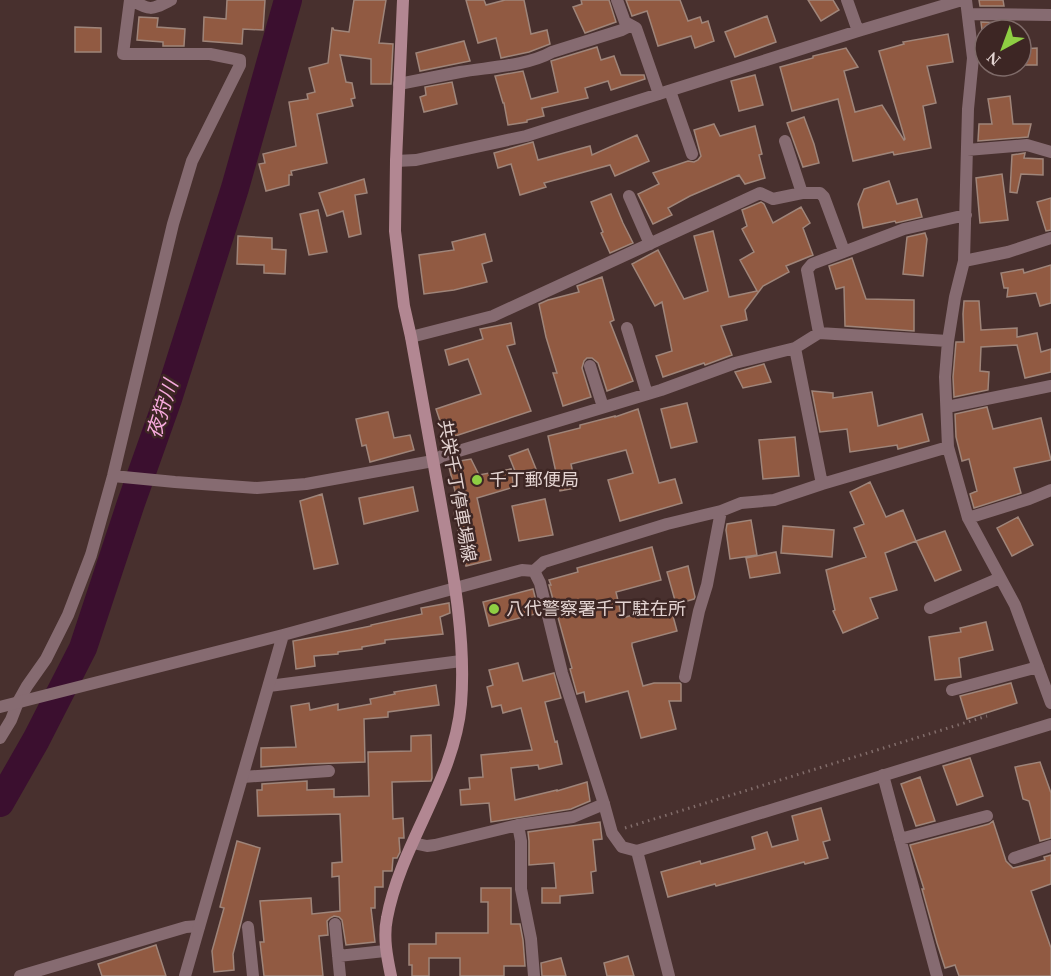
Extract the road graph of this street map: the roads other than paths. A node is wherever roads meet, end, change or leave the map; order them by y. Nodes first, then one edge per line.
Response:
1 (131, 0) edge
2 (171, 0) edge
3 (403, 0) edge
4 (616, 0) edge
5 (848, 0) edge
6 (964, 0) edge
7 (968, 14) junction
8 (1051, 15) edge
9 (630, 26) junction
10 (858, 31) junction
11 (399, 84) junction
12 (664, 93) junction
13 (784, 141) dead end
14 (967, 150) junction
15 (1051, 152) edge
16 (692, 154) dead end
17 (396, 161) junction
18 (802, 192) junction
19 (629, 196) dead end
20 (966, 215) junction
21 (1051, 238) edge
22 (650, 244) junction
23 (844, 251) junction
24 (964, 261) junction
25 (627, 328) dead end
26 (819, 333) junction
27 (411, 337) junction
28 (948, 341) junction
29 (795, 348) junction
30 (590, 366) dead end
31 (1051, 386) edge
32 (647, 394) junction
33 (603, 407) junction
34 (947, 407) junction
35 (948, 447) junction
36 (433, 461) junction
37 (116, 476) junction
38 (822, 484) junction
39 (1051, 490) edge
40 (721, 511) junction
41 (968, 518) junction
42 (534, 571) junction
43 (1000, 578) junction
44 (456, 588) junction
45 (930, 608) dead end
46 (283, 635) junction
47 (461, 661) junction
48 (1038, 667) junction
49 (685, 677) dead end
50 (269, 686) junction
51 (952, 690) dead end
52 (21, 701) junction
53 (1051, 704) edge
54 (0, 707) edge
55 (1051, 724) edge
56 (0, 738) edge
57 (329, 771) dead end
58 (883, 775) junction
59 (243, 777) junction
60 (604, 804) junction
61 (987, 816) dead end
62 (518, 825) junction
63 (900, 839) junction
64 (413, 843) junction
65 (1051, 846) edge
66 (637, 851) junction
67 (1014, 858) dead end
68 (335, 924) dead end
69 (199, 926) junction
70 (248, 927) dead end
71 (385, 951) junction
72 (338, 956) junction
73 (20, 976) edge
74 (185, 976) edge
75 (253, 976) edge
76 (340, 976) edge
77 (390, 976) edge
78 (534, 976) edge
79 (669, 976) edge
80 (937, 976) edge

1 - 2 street
1 - 37 street
3 - 11 main road, 共栄千丁停車場線
4 - 9 street
5 - 10 street
6 - 7 street
6 - 10 street
7 - 8 street
7 - 14 street
9 - 11 street
9 - 12 street
10 - 12 street
11 - 17 main road, 共栄千丁停車場線
12 - 16 street
12 - 17 street
13 - 18 street
14 - 15 street
14 - 20 street
17 - 27 main road, 共栄千丁停車場線
18 - 22 street
18 - 23 street
19 - 22 street
20 - 23 street
20 - 24 street
21 - 24 street
22 - 27 street
23 - 26 street
24 - 28 street
25 - 32 street
26 - 28 street
26 - 29 street
27 - 36 main road, 共栄千丁停車場線
28 - 34 street
29 - 32 street
29 - 38 street
30 - 33 street
31 - 34 street
32 - 33 street
33 - 36 street
34 - 35 street
35 - 38 street
35 - 41 street
36 - 37 street
36 - 44 main road, 共栄千丁停車場線
37 - 52 street
38 - 40 street
39 - 41 street
40 - 42 street
40 - 49 street
41 - 43 street
42 - 44 street
42 - 60 street
43 - 45 street
43 - 48 street
44 - 46 street
44 - 47 main road, 共栄千丁停車場線
46 - 50 street
46 - 52 street
47 - 50 street
47 - 64 main road, 共栄千丁停車場線
48 - 51 street
48 - 53 street
50 - 59 street
52 - 54 street
52 - 56 street
55 - 58 street
57 - 59 street
58 - 63 street
58 - 66 street
59 - 69 street
60 - 62 street
60 - 66 street
61 - 63 street
62 - 64 street
62 - 78 street
63 - 80 street
64 - 71 main road, 共栄千丁停車場線
65 - 67 street
66 - 79 street
68 - 72 street
69 - 73 street
69 - 74 street
70 - 75 street
71 - 72 street
71 - 77 main road, 共栄千丁停車場線
72 - 76 street

